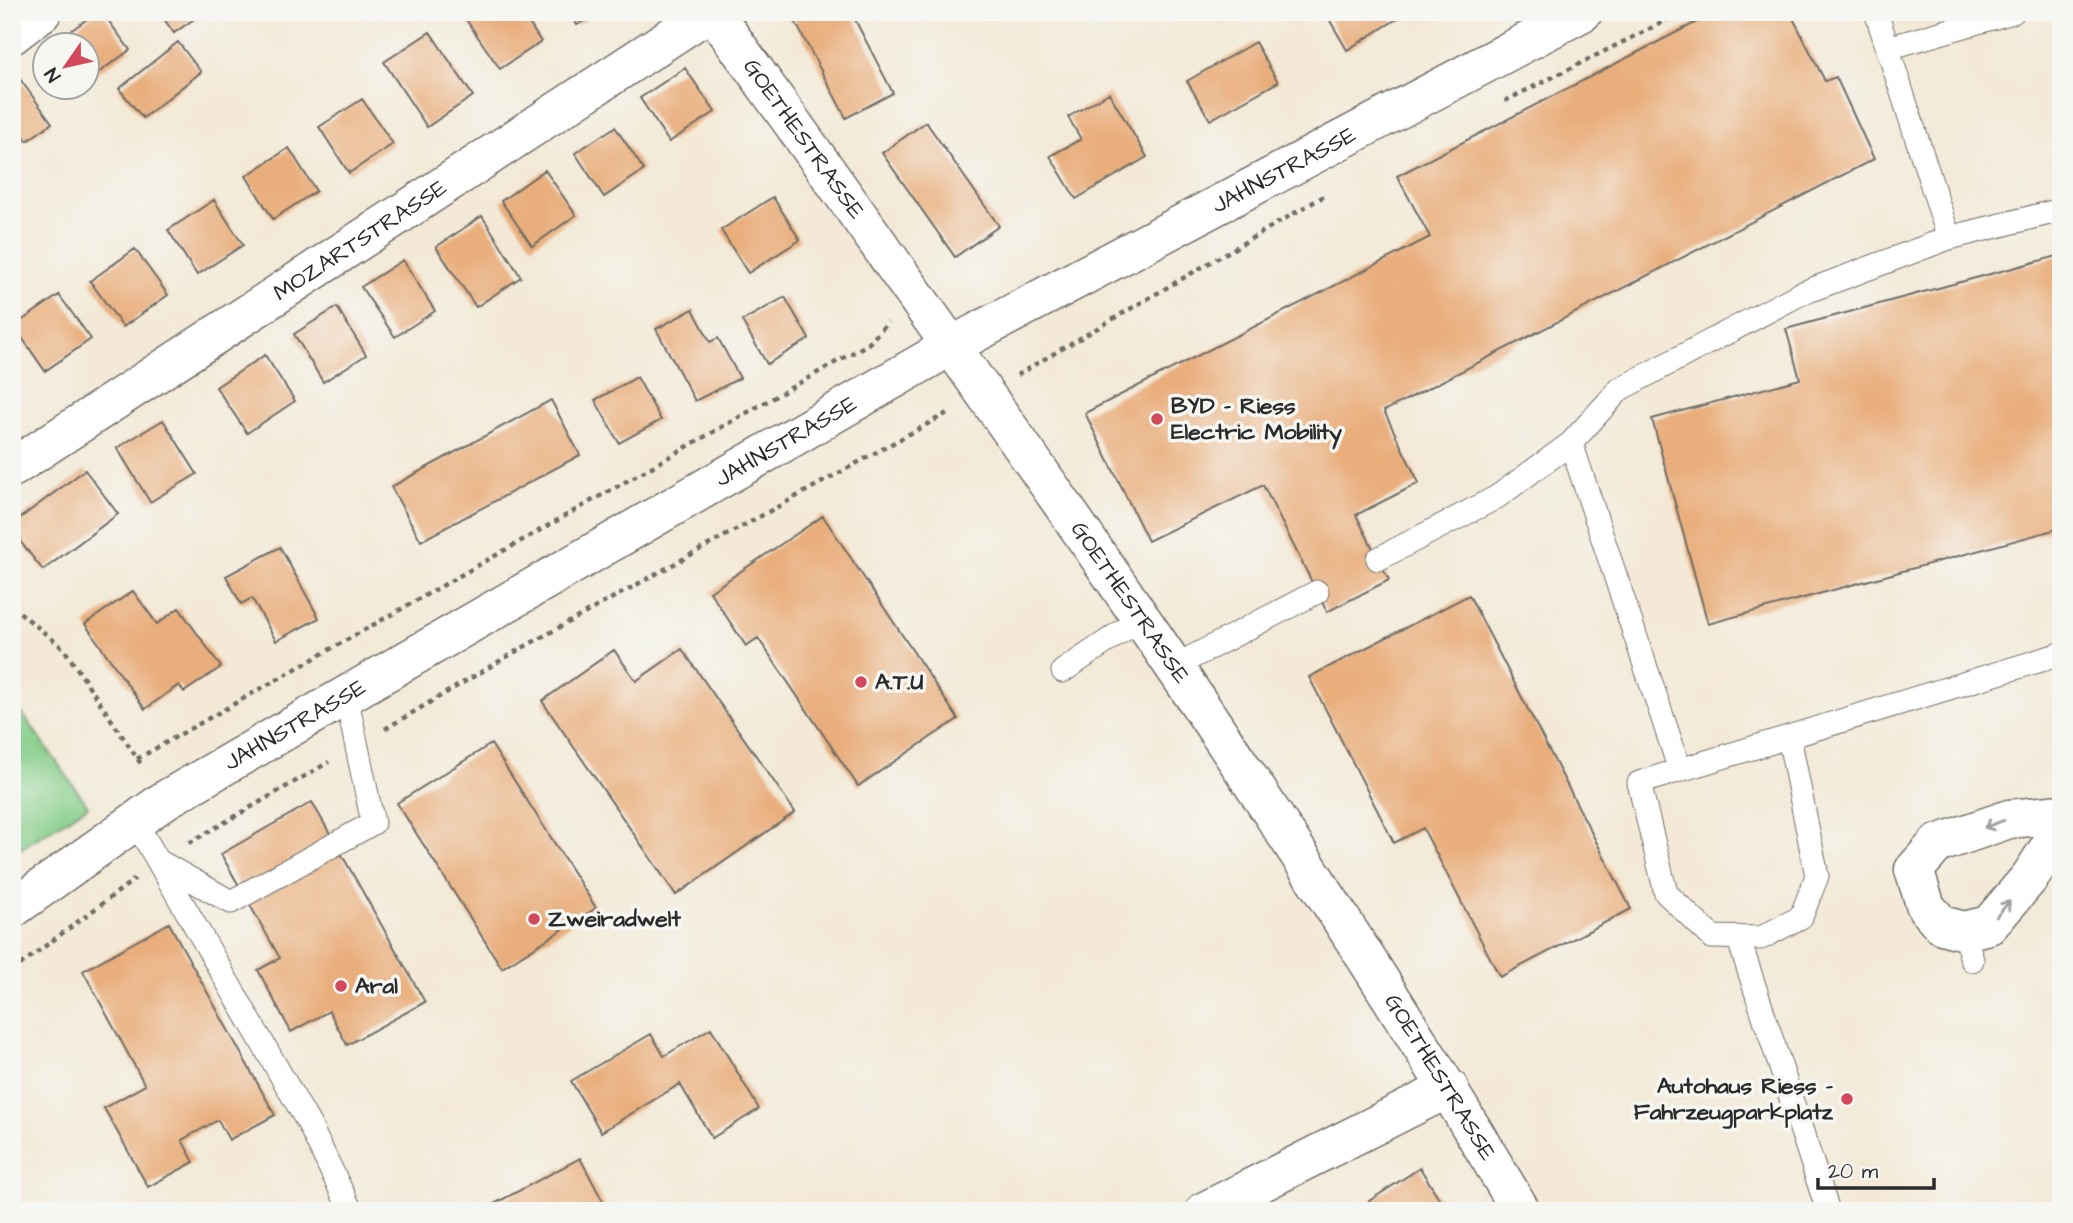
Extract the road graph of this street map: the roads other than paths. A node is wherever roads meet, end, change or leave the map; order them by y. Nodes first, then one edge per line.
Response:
1 (711, 12) edge
2 (1583, 12) edge
3 (1876, 12) edge
4 (2013, 12) edge
5 (1888, 48) junction
6 (2061, 210) edge
7 (1949, 238) junction
8 (951, 346) junction
9 (1571, 443) junction
10 (12, 468) edge
11 (1378, 559) dead end
12 (1317, 592) dead end
13 (1140, 619) junction
14 (2061, 654) edge
15 (1175, 666) junction
16 (1063, 671) dead end
17 (346, 695) junction
18 (1788, 737) junction
19 (1680, 770) junction
20 (150, 811) junction
21 (2061, 814) edge
22 (2061, 830) edge
23 (158, 861) junction
24 (12, 909) edge
25 (1738, 937) junction
26 (1449, 1088) junction
27 (351, 1211) edge
28 (1205, 1211) edge
29 (1521, 1211) edge
30 (1828, 1211) edge

1 - 8 street, GOETHESTRASSE
1 - 10 street, MOZARTSTRASSE
2 - 8 street, JAHNSTRASSE
3 - 5 lane
4 - 5 lane
5 - 7 lane
6 - 7 lane
7 - 9 lane
8 - 13 street, GOETHESTRASSE
8 - 17 street, JAHNSTRASSE
9 - 11 lane
9 - 19 lane
12 - 15 lane
13 - 15 street, GOETHESTRASSE
13 - 16 lane
14 - 18 lane
15 - 26 street, GOETHESTRASSE
17 - 20 street, JAHNSTRASSE
17 - 23 lane
18 - 19 lane
18 - 25 lane
19 - 25 lane
20 - 23 lane
20 - 24 street, JAHNSTRASSE
21 -> 22 street
23 - 27 lane
25 - 30 lane
26 - 28 street
26 - 29 street, GOETHESTRASSE

